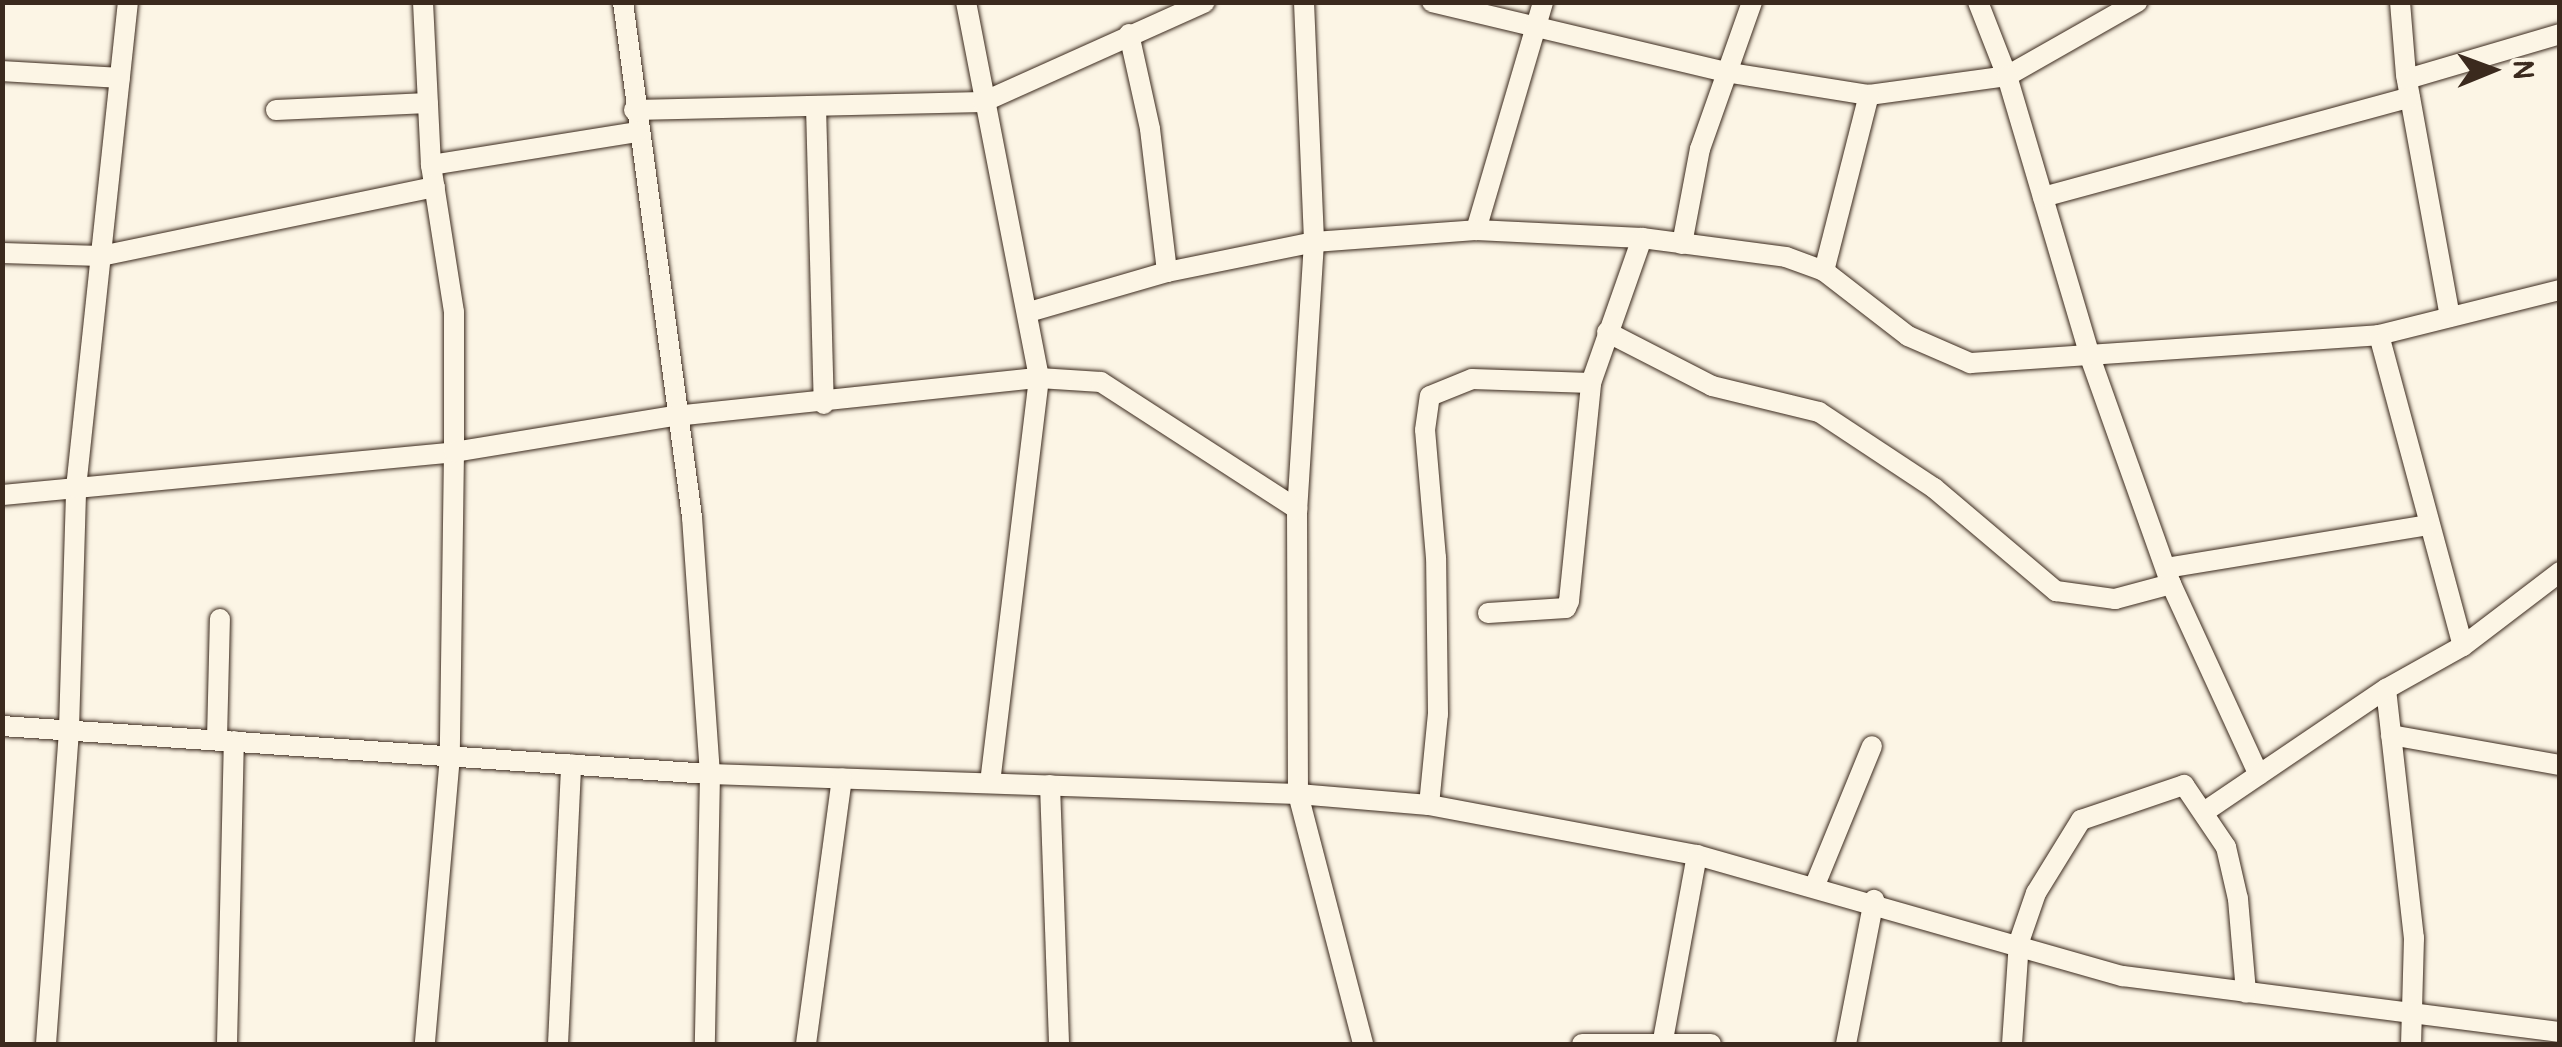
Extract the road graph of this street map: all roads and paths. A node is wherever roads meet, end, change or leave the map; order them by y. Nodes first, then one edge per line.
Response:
1 (128, 2) edge
2 (423, 2) edge
3 (624, 2) edge
4 (966, 2) edge
5 (1206, 2) edge
6 (1304, 2) edge
7 (1432, 2) edge
8 (1543, 2) edge
9 (1752, 2) edge
10 (1978, 2) edge
11 (2137, 2) edge
12 (2400, 2) edge
13 (1538, 24) junction
14 (1129, 34) junction
15 (2560, 34) edge
16 (2, 70) edge
17 (1731, 73) junction
18 (2007, 76) junction
19 (120, 78) junction
20 (2408, 88) junction
21 (1869, 95) junction
22 (983, 102) junction
23 (428, 103) junction
24 (816, 106) junction
25 (276, 110) dead end
26 (634, 110) junction
27 (637, 132) junction
28 (431, 165) junction
29 (435, 187) junction
30 (2043, 197) junction
31 (1476, 230) junction
32 (1642, 238) junction
33 (1314, 242) junction
34 (1682, 244) junction
35 (2, 254) edge
36 (101, 256) junction
37 (1824, 271) junction
38 (1167, 272) junction
39 (2560, 290) edge
40 (1029, 312) junction
41 (2450, 317) junction
42 (1607, 332) junction
43 (2379, 335) junction
44 (2090, 357) junction
45 (1039, 378) junction
46 (1591, 382) junction
47 (824, 404) junction
48 (675, 416) junction
49 (454, 452) junction
50 (76, 488) junction
51 (2, 495) edge
52 (1296, 509) junction
53 (2430, 525) junction
54 (2560, 572) edge
55 (2169, 576) junction
56 (1488, 613) dead end
57 (220, 619) dead end
58 (2463, 646) junction
59 (2386, 689) junction
60 (2, 726) edge
61 (69, 729) junction
62 (2391, 735) junction
63 (226, 740) junction
64 (1872, 746) dead end
65 (450, 756) junction
66 (571, 764) junction
67 (2560, 766) edge
68 (710, 774) junction
69 (2259, 775) junction
70 (842, 778) junction
71 (990, 783) junction
72 (1050, 785) junction
73 (1298, 794) junction
74 (1429, 805) junction
75 (2204, 812) junction
76 (1697, 855) junction
77 (1815, 885) junction
78 (1874, 900) junction
79 (2019, 942) junction
80 (2246, 993) junction
81 (2415, 1016) junction
82 (2560, 1032) edge
83 (1664, 1040) junction
84 (46, 1044) edge
85 (226, 1044) edge
86 (424, 1044) edge
87 (558, 1044) edge
88 (705, 1044) edge
89 (806, 1044) edge
90 (1058, 1044) edge
91 (1362, 1044) edge
92 (1582, 1044) edge
93 (1711, 1044) edge
94 (1846, 1044) edge
95 (2012, 1044) edge
96 (2411, 1044) edge

1 - 19 street
2 - 23 street
3 - 26 street
4 - 22 street
5 - 14 street
6 - 33 street
7 - 13 street
8 - 13 street
9 - 17 street
10 - 18 street
11 - 18 street
12 - 20 street
13 - 17 street
13 - 31 street
14 - 22 street
14 - 38 street
15 - 20 street
16 - 19 street
17 - 21 street
17 - 34 street
18 - 21 street
18 - 30 street
19 - 36 street
20 - 30 street
20 - 41 street
21 - 37 street
22 - 24 street
22 - 40 street
23 - 25 street
23 - 28 street
24 - 26 street
24 - 47 street
26 - 27 street
27 - 28 street
27 - 48 street
28 - 29 street
29 - 36 street
29 - 49 street
30 - 44 street
31 - 32 street
31 - 33 street
32 - 34 street
32 - 42 street
33 - 38 street
33 - 52 street
34 - 37 street
35 - 36 street
36 - 50 street
37 - 44 street
38 - 40 street
39 - 41 street
40 - 45 street
41 - 43 street
42 - 46 street
42 - 55 street
43 - 44 street
43 - 53 street
44 - 55 street
45 - 47 street
45 - 52 street
45 - 71 street
46 - 56 street
46 - 74 street
47 - 48 street
48 - 49 street
48 - 68 street
49 - 50 street
49 - 65 street
50 - 51 street
50 - 61 street
52 - 73 street
53 - 55 street
53 - 58 street
54 - 58 street
55 - 69 street
57 - 63 street
58 - 59 street
59 - 62 street
59 - 69 street
60 - 61 street
61 - 63 street
61 - 84 street
62 - 67 street
62 - 81 street
63 - 65 street
63 - 85 street
64 - 77 street
65 - 66 street
65 - 86 street
66 - 68 street
66 - 87 street
68 - 70 street
68 - 88 street
69 - 75 street
70 - 71 street
70 - 89 street
71 - 72 street
72 - 73 street
72 - 90 street
73 - 74 street
73 - 91 street
74 - 76 street
75 - 79 street
75 - 80 street
76 - 77 street
76 - 83 street
77 - 78 street
78 - 79 street
78 - 94 street
79 - 80 street
79 - 95 street
80 - 81 street
81 - 82 street
81 - 96 street
83 - 92 street
83 - 93 street

